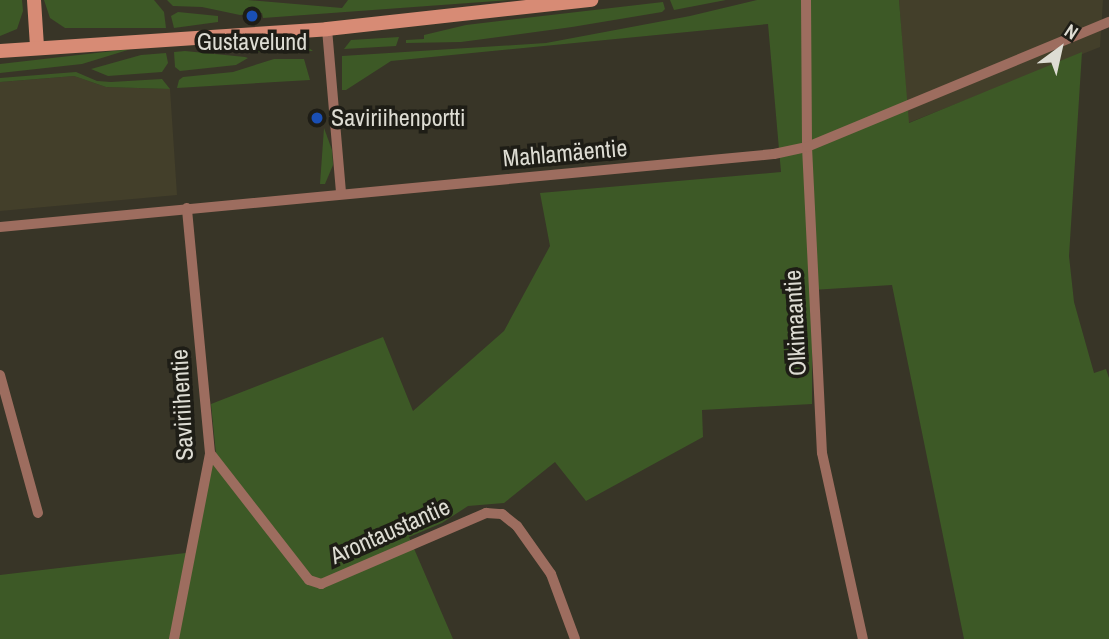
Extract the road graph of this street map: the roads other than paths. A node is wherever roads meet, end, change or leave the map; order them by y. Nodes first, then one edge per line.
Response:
1 (34, 0) edge
2 (591, 0) edge
3 (806, 0) edge
4 (1109, 22) edge
5 (327, 29) junction
6 (37, 47) junction
7 (0, 51) edge
8 (807, 147) junction
9 (341, 193) junction
10 (187, 208) junction
11 (0, 227) edge
12 (0, 375) edge
13 (210, 453) junction
14 (38, 513) dead end
15 (174, 639) edge
16 (575, 639) edge
17 (863, 639) edge

1 - 6 main road
2 - 5 main road
3 - 8 street, Olkimaantie
4 - 8 street, Mahlamäentie
5 - 6 main road
5 - 9 street
6 - 7 main road
8 - 9 street, Mahlamäentie
8 - 17 street, Olkimaantie
9 - 10 street, Mahlamäentie
10 - 11 street, Mahlamäentie
10 - 13 street, Saviriihentie
12 - 14 street
13 - 15 street, Saviriihentie
13 - 16 street, Arontaustantie

